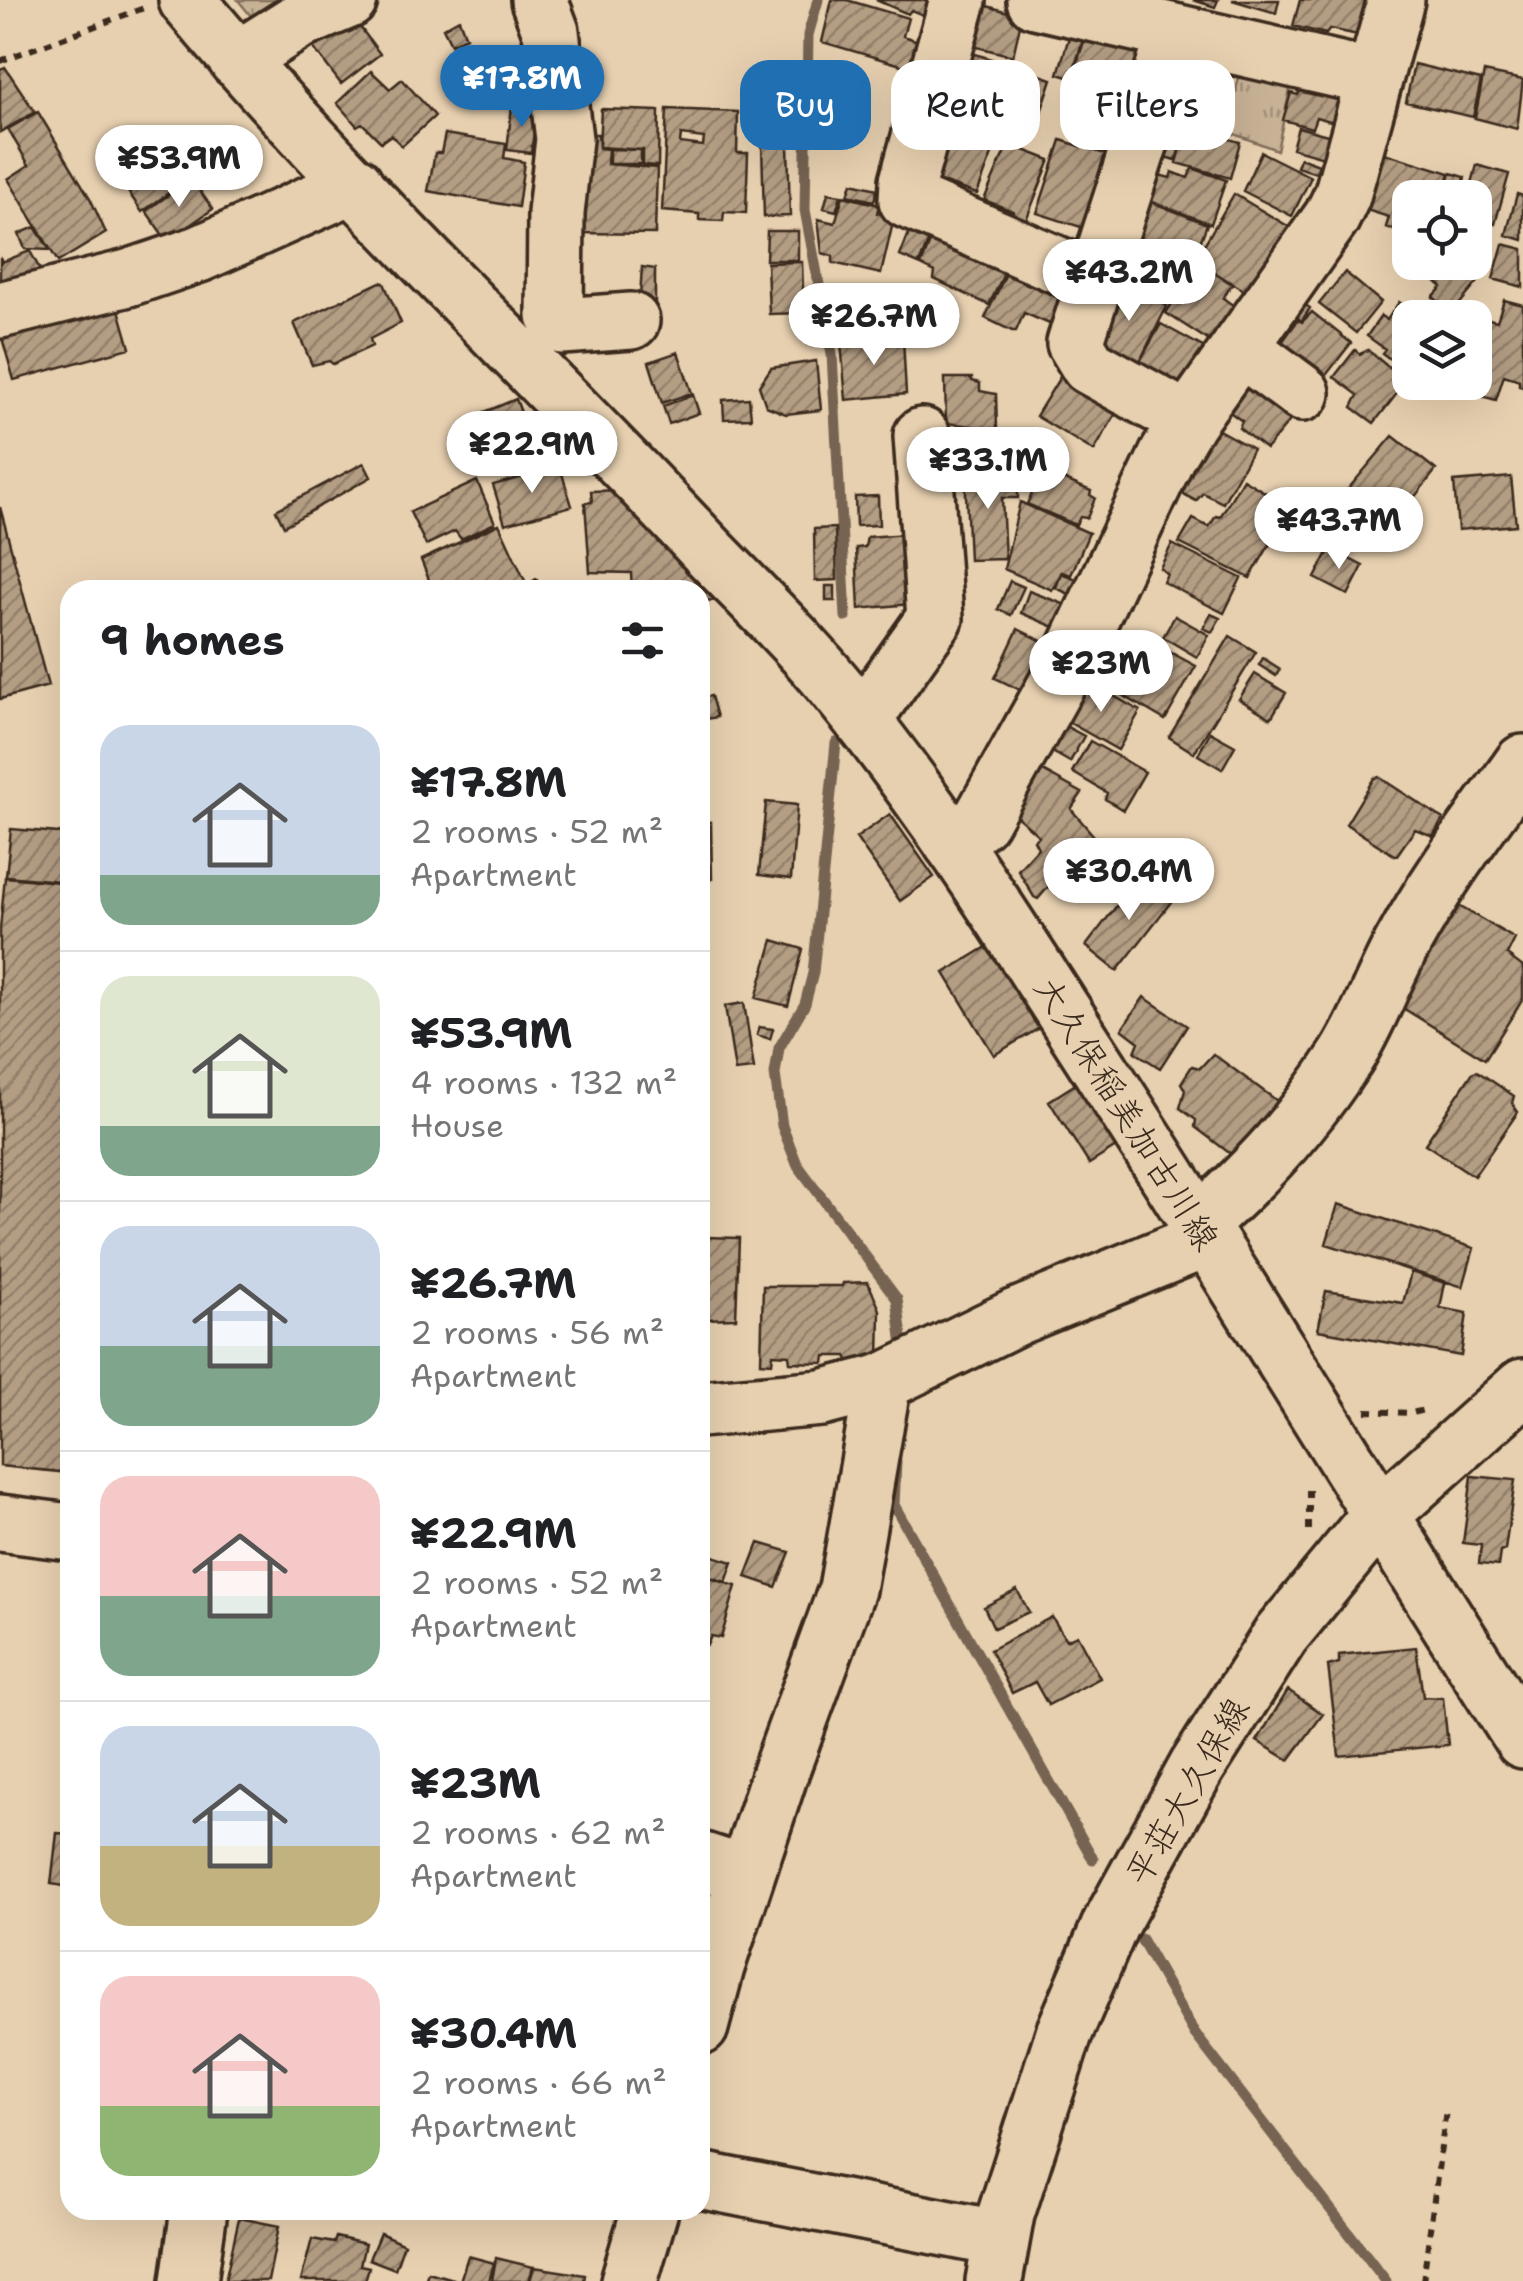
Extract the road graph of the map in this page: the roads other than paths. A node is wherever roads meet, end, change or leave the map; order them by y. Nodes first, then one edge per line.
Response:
1 (349, 0) edge
2 (539, 0) edge
3 (958, 0) edge
4 (1035, 0) edge
5 (1396, 0) edge
6 (171, 1) edge
7 (1175, 34) junction
8 (237, 60) junction
9 (1374, 78) junction
10 (354, 184) junction
11 (1093, 280) junction
12 (0, 310) edge
13 (631, 322) dead end
14 (1240, 346) junction
15 (1302, 393) dead end
16 (1188, 421) junction
17 (922, 436) dead end
18 (863, 720) junction
19 (1523, 763) edge
20 (952, 842) junction
21 (1204, 1231) junction
22 (883, 1382) junction
23 (1523, 1387) edge
24 (710, 1407) edge
25 (1379, 1516) junction
26 (0, 1523) edge
27 (60, 1531) edge
28 (1523, 1740) edge
29 (723, 1868) edge
30 (710, 1990) edge
31 (710, 2183) edge
32 (199, 2220) edge
33 (647, 2220) edge
34 (998, 2260) edge
35 (190, 2281) edge
36 (628, 2281) edge

1 - 8 street
2 - 13 street
3 - 11 street
4 - 7 street
5 - 9 street
6 - 8 street, 大久保稲美加古川線
7 - 9 street
7 - 11 street
8 - 10 street, 大久保稲美加古川線
9 - 14 street
10 - 12 street
10 - 18 street, 大久保稲美加古川線
11 - 16 street
14 - 15 street
14 - 16 street
16 - 20 street
17 - 18 street
18 - 20 street, 大久保稲美加古川線
19 - 21 street
20 - 21 street, 大久保稲美加古川線
21 - 22 street
21 - 25 street, 大久保稲美加古川線
22 - 24 street
22 - 29 street
23 - 25 street, 平荘大久保線
25 - 28 street, 大久保稲美加古川線
25 - 34 street, 平荘大久保線
26 - 27 street
29 - 30 street
31 - 34 street
32 - 35 street
33 - 36 street

